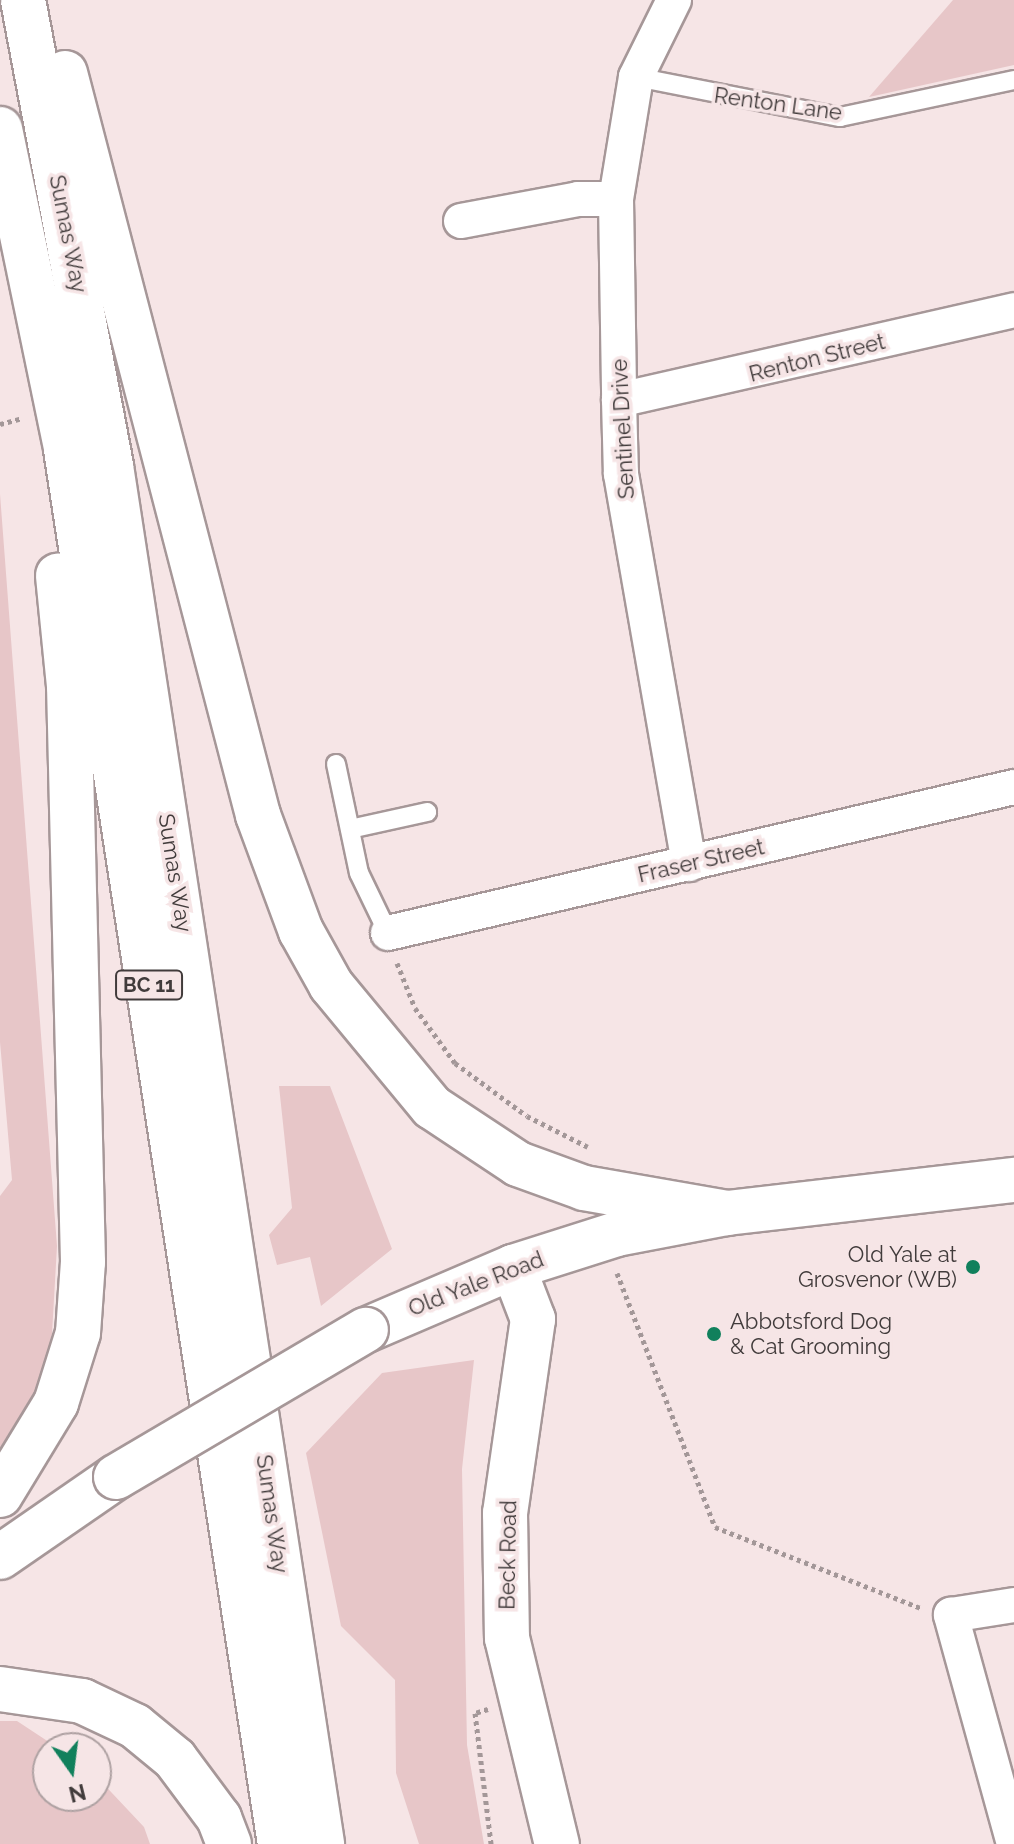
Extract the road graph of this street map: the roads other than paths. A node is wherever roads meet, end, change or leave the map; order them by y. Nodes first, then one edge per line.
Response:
1 (23, 0) edge
2 (48, 0) edge
3 (674, 0) edge
4 (636, 77) junction
5 (1014, 80) edge
6 (0, 129) edge
7 (616, 199) junction
8 (461, 221) dead end
9 (0, 227) edge
10 (1014, 310) edge
11 (619, 400) junction
12 (17, 420) edge
13 (336, 764) dead end
14 (1014, 787) edge
15 (427, 812) dead end
16 (350, 829) junction
17 (689, 864) junction
18 (391, 944) joint
19 (1014, 1180) edge
20 (727, 1213) junction
21 (513, 1267) junction
22 (0, 1495) edge
23 (0, 1557) edge
24 (1014, 1605) edge
25 (0, 1689) edge
26 (229, 1844) edge
27 (280, 1844) edge
28 (322, 1844) edge
29 (557, 1844) edge
30 (1014, 1844) edge

1 - 28 main road, Sumas Way / BC 11
2 - 20 main road
3 - 4 street, Sentinel Drive
4 - 5 lane, Renton Lane
4 - 7 street, Sentinel Drive
6 - 27 main road, Sumas Way / BC 11
7 - 8 street
7 - 11 street, Sentinel Drive
9 - 12 main road
10 - 11 street, Renton Street
11 - 17 street, Sentinel Drive
12 - 22 main road
13 - 16 lane
14 - 17 street, Fraser Street
15 - 16 lane
16 - 18 lane
17 - 18 street, Fraser Street
19 - 20 main road, Old Yale Road
20 - 21 main road, Old Yale Road
21 - 23 main road, Old Yale Road, bridge
21 - 29 main road, Beck Road
24 - 30 street
25 - 26 main road

